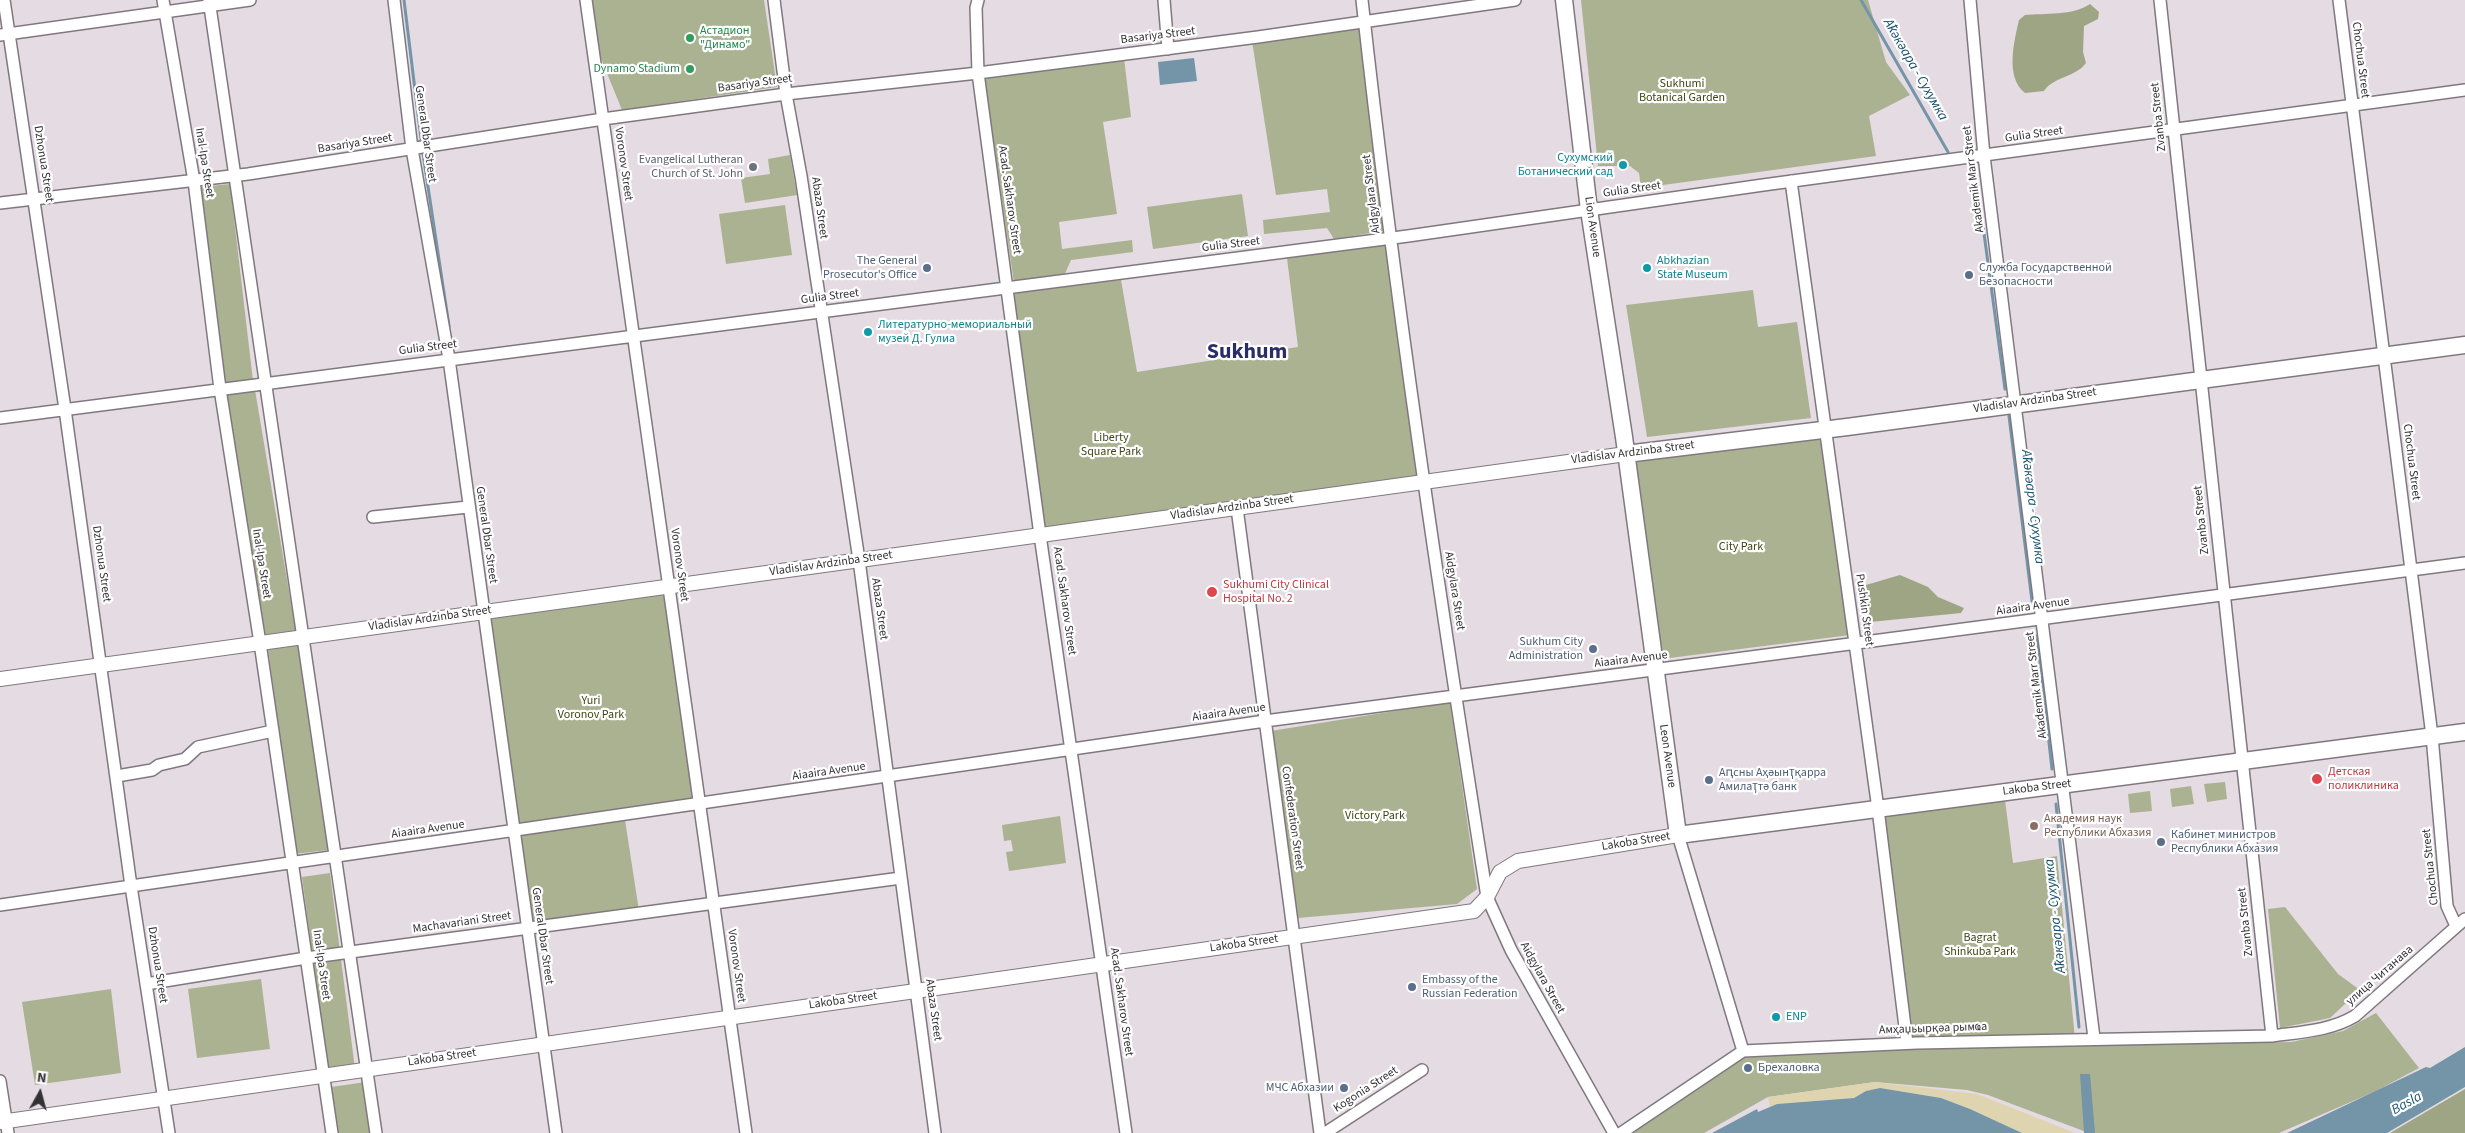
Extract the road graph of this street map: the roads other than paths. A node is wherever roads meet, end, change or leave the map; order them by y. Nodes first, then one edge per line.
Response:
1 (4, 0) edge
2 (250, 0) edge
3 (394, 0) edge
4 (586, 0) edge
5 (774, 0) edge
6 (978, 0) edge
7 (1164, 0) edge
8 (1362, 0) edge
9 (1515, 0) edge
10 (1564, 0) edge
11 (1970, 0) edge
12 (2160, 0) edge
13 (2339, 0) edge
14 (210, 3) edge
15 (164, 6) edge
16 (1365, 23) junction
17 (4, 34) edge
18 (1168, 49) junction
19 (978, 73) junction
20 (2465, 90) edge
21 (786, 94) junction
22 (2352, 105) junction
23 (602, 119) junction
24 (2174, 130) junction
25 (412, 149) junction
26 (1984, 156) junction
27 (235, 176) junction
28 (194, 180) junction
29 (1791, 181) junction
30 (34, 199) junction
31 (0, 203) edge
32 (1589, 210) junction
33 (1391, 238) junction
34 (1007, 288) junction
35 (820, 312) junction
36 (633, 337) junction
37 (2465, 344) edge
38 (2384, 355) junction
39 (449, 359) junction
40 (2201, 379) junction
41 (264, 383) junction
42 (220, 389) junction
43 (2017, 404) junction
44 (65, 410) junction
45 (0, 418) edge
46 (1826, 429) junction
47 (1626, 454) junction
48 (1423, 482) junction
49 (468, 507) junction
50 (1237, 508) junction
51 (373, 517) dead end
52 (1040, 535) junction
53 (859, 560) junction
54 (2465, 563) edge
55 (2411, 570) junction
56 (668, 586) junction
57 (2224, 595) junction
58 (483, 612) junction
59 (2043, 619) junction
60 (303, 637) junction
61 (260, 643) junction
62 (1855, 644) junction
63 (101, 665) junction
64 (1655, 670) junction
65 (0, 679) edge
66 (1456, 696) junction
67 (1265, 721) junction
68 (273, 731) junction
69 (2465, 732) edge
70 (2432, 736) junction
71 (1071, 750) junction
72 (2242, 761) junction
73 (117, 776) junction
74 (888, 776) junction
75 (2063, 784) junction
76 (699, 804) junction
77 (1878, 808) junction
78 (513, 831) junction
79 (1678, 835) junction
80 (334, 857) junction
81 (292, 864) junction
82 (901, 878) junction
83 (131, 886) junction
84 (1487, 897) junction
85 (713, 903) junction
86 (0, 905) edge
87 (2461, 923) edge
88 (527, 928) junction
89 (1294, 937) junction
90 (348, 952) junction
91 (306, 958) junction
92 (1102, 963) junction
93 (146, 984) junction
94 (916, 990) junction
95 (729, 1018) junction
96 (2272, 1036) junction
97 (2094, 1038) junction
98 (1907, 1043) junction
99 (543, 1044) junction
100 (1743, 1051) junction
101 (366, 1069) junction
102 (1422, 1070) dead end
103 (323, 1075) junction
104 (0, 1081) edge
105 (164, 1098) junction
106 (5, 1125) edge
107 (169, 1133) edge
108 (332, 1133) edge
109 (376, 1133) edge
110 (556, 1133) edge
111 (746, 1133) edge
112 (935, 1133) edge
113 (1126, 1133) edge
114 (1320, 1133) edge
115 (1325, 1133) edge
116 (1614, 1133) edge
117 (1621, 1133) edge

1 - 17 street, Dzhonua Street
2 - 14 street
3 - 25 street, General Dbar Street
4 - 23 street, Voronov Street
5 - 21 street, Abaza Street
6 - 19 street, Acad. Sakharov Street
7 - 18 street
8 - 16 street, Aidgylara Street
9 - 16 street, Basariya Street
10 - 32 highway, Lion Avenue
11 - 26 street, Akademik Marr Street
12 - 24 street, Zvanba Street
13 - 22 street, Chochua Street
14 - 15 street
14 - 27 street
15 - 17 street
15 - 28 street, Inal-Ipa Street
16 - 18 street, Basariya Street
16 - 33 street, Aidgylara Street
17 - 30 street, Dzhonua Street
18 - 19 street, Basariya Street
19 - 21 street, Basariya Street
19 - 34 street, Acad. Sakharov Street
20 - 22 street, Gulia Street
21 - 23 street, Basariya Street
21 - 35 street, Abaza Street
22 - 24 street, Gulia Street
22 - 38 street, Chochua Street
23 - 25 street, Basariya Street
23 - 36 street, Voronov Street
24 - 26 street, Gulia Street
24 - 40 street, Zvanba Street
25 - 27 street, Basariya Street
25 - 39 street, General Dbar Street
26 - 29 street, Gulia Street
26 - 43 street, Akademik Marr Street
27 - 28 street, Basariya Street
27 - 41 street
28 - 30 street, Basariya Street
28 - 42 street, Inal-Ipa Street
29 - 32 street, Gulia Street
29 - 46 street, Pushkin Street
30 - 31 street, Basariya Street
30 - 44 street, Dzhonua Street
32 - 33 street, Gulia Street
32 - 47 highway, Lion Avenue
33 - 34 street, Gulia Street
33 - 48 street, Aidgylara Street
34 - 35 street, Gulia Street
34 - 52 street, Acad. Sakharov Street
35 - 36 street, Gulia Street
35 - 53 street, Abaza Street
36 - 39 street, Gulia Street
36 - 56 street, Voronov Street
37 - 38 highway, Vladislav Ardzinba Street
38 - 40 highway, Vladislav Ardzinba Street
38 - 55 street, Chochua Street
39 - 41 street, Gulia Street
39 - 49 street, General Dbar Street
40 - 43 highway, Vladislav Ardzinba Street
40 - 57 street, Zvanba Street
41 - 42 street, Gulia Street
41 - 60 street
42 - 44 street, Gulia Street
42 - 61 street, Inal-Ipa Street
43 - 46 highway, Vladislav Ardzinba Street
43 - 59 street, Akademik Marr Street
44 - 45 street, Gulia Street
44 - 63 street, Dzhonua Street
46 - 47 highway, Vladislav Ardzinba Street
46 - 62 street, Pushkin Street
47 - 48 main road, Vladislav Ardzinba Street
47 - 64 highway, Leon Avenue
48 - 50 main road, Vladislav Ardzinba Street
48 - 66 street, Aidgylara Street
49 - 51 street
49 - 58 street, General Dbar Street
50 - 52 main road, Vladislav Ardzinba Street
50 - 67 street, Confederation Street
52 - 53 main road, Vladislav Ardzinba Street
52 - 71 street, Acad. Sakharov Street
53 - 56 main road, Vladislav Ardzinba Street
53 - 74 street, Abaza Street
54 - 55 street, Aiaaira Avenue
55 - 57 street, Aiaaira Avenue
55 - 70 street, Chochua Street
56 - 58 main road, Vladislav Ardzinba Street
56 - 76 street, Voronov Street
57 - 59 street, Aiaaira Avenue
57 - 72 street, Zvanba Street
58 - 60 main road, Vladislav Ardzinba Street
58 - 78 street, General Dbar Street
59 - 62 street, Aiaaira Avenue
59 - 75 street, Akademik Marr Street
60 - 61 main road, Vladislav Ardzinba Street
60 - 80 street
61 - 63 main road, Vladislav Ardzinba Street
61 - 68 street, Inal-Ipa Street
62 - 64 street, Aiaaira Avenue
62 - 77 street, Pushkin Street
63 - 65 main road, Vladislav Ardzinba Street
63 - 73 street, Dzhonua Street
64 - 66 street, Aiaaira Avenue
64 - 79 highway, Leon Avenue
66 - 67 street, Aiaaira Avenue
66 - 84 street, Aidgylara Street
67 - 71 street, Aiaaira Avenue
67 - 89 street, Confederation Street
68 - 73 street
68 - 81 street, Inal-Ipa Street
69 - 70 highway, Lakoba Street
70 - 72 highway, Lakoba Street
70 - 87 street, Chochua Street
71 - 74 street, Aiaaira Avenue
71 - 92 street, Acad. Sakharov Street
72 - 75 highway, Lakoba Street
72 - 96 street, Zvanba Street
73 - 83 street, Dzhonua Street
74 - 76 street, Aiaaira Avenue
74 - 82 street, Abaza Street
75 - 77 highway, Lakoba Street
75 - 97 street, Akademik Marr Street
76 - 78 street, Aiaaira Avenue
76 - 85 street, Voronov Street
77 - 79 highway, Lakoba Street
77 - 98 street, Pushkin Street
78 - 80 street, Aiaaira Avenue
78 - 88 street, General Dbar Street
79 - 84 main road, Lakoba Street
79 - 100 street, Leon Avenue
80 - 81 street, Aiaaira Avenue
80 - 90 street
81 - 83 street, Aiaaira Avenue
81 - 91 street, Inal-Ipa Street
82 - 85 street, Machavariani Street
82 - 94 street, Abaza Street
83 - 86 street, Aiaaira Avenue
83 - 93 street, Dzhonua Street
84 - 89 main road, Lakoba Street
84 - 116 street, Aidgylara Street
85 - 88 street, Machavariani Street
85 - 95 street, Voronov Street
87 - 96 street, улица Читанава
88 - 90 street, Machavariani Street
88 - 99 street, General Dbar Street
89 - 92 main road, Lakoba Street
89 - 114 street, Confederation Street
90 - 91 street, Machavariani Street
90 - 101 street
91 - 93 street, Machavariani Street
91 - 103 street, Inal-Ipa Street
92 - 94 main road, Lakoba Street
92 - 113 street, Acad. Sakharov Street
93 - 105 street, Dzhonua Street
94 - 95 main road, Lakoba Street
94 - 112 street, Abaza Street
95 - 99 main road, Lakoba Street
95 - 111 street, Voronov Street
96 - 97 street, Амҳаџьырқәа рымҩа
97 - 98 street, Амҳаџьырқәа рымҩа
98 - 100 street, Амҳаџьырқәа рымҩа
99 - 101 main road, Lakoba Street
99 - 110 street, General Dbar Street
100 - 117 street
101 - 103 main road, Lakoba Street
101 - 109 street
102 - 115 street, Kogonia Street
103 - 105 main road, Lakoba Street
103 - 108 street, Inal-Ipa Street
104 - 106 street
105 - 106 main road, Lakoba Street
105 - 107 street, Dzhonua Street

